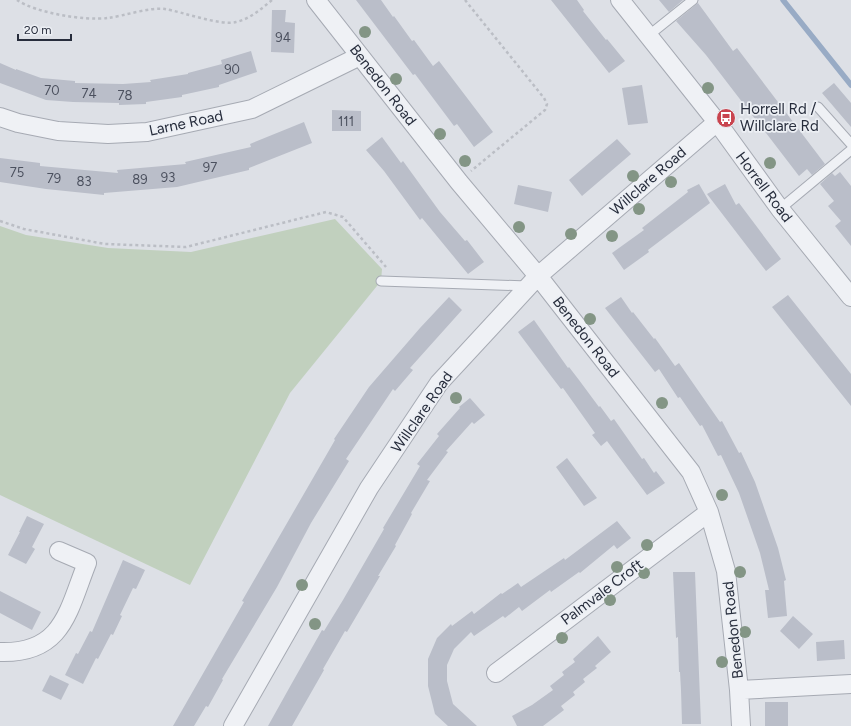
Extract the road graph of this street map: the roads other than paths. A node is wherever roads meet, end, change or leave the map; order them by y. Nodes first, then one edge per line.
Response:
1 (316, 0) edge
2 (620, 0) edge
3 (693, 0) edge
4 (648, 36) junction
5 (360, 56) junction
6 (818, 107) dead end
7 (0, 117) edge
8 (717, 122) junction
9 (851, 144) edge
10 (851, 150) edge
11 (780, 209) junction
12 (532, 281) junction
13 (381, 282) dead end
14 (851, 297) edge
15 (709, 512) junction
16 (59, 551) dead end
17 (0, 652) edge
18 (496, 673) dead end
19 (851, 684) edge
20 (739, 690) junction
21 (233, 726) edge
22 (741, 726) edge

1 - 5 street, Benedon Road
2 - 4 street, Horrell Road
3 - 4 lane
4 - 8 street, Horrell Road
5 - 7 street, Larne Road
5 - 12 street, Benedon Road
6 - 9 lane
8 - 11 street, Horrell Road
8 - 12 street, Willclare Road
10 - 11 lane
11 - 14 street, Horrell Road
12 - 13 lane
12 - 15 street, Benedon Road
12 - 21 street, Willclare Road
15 - 18 street, Palmvale Croft
15 - 20 street, Benedon Road
16 - 17 street
19 - 20 street
20 - 22 street, Benedon Road

